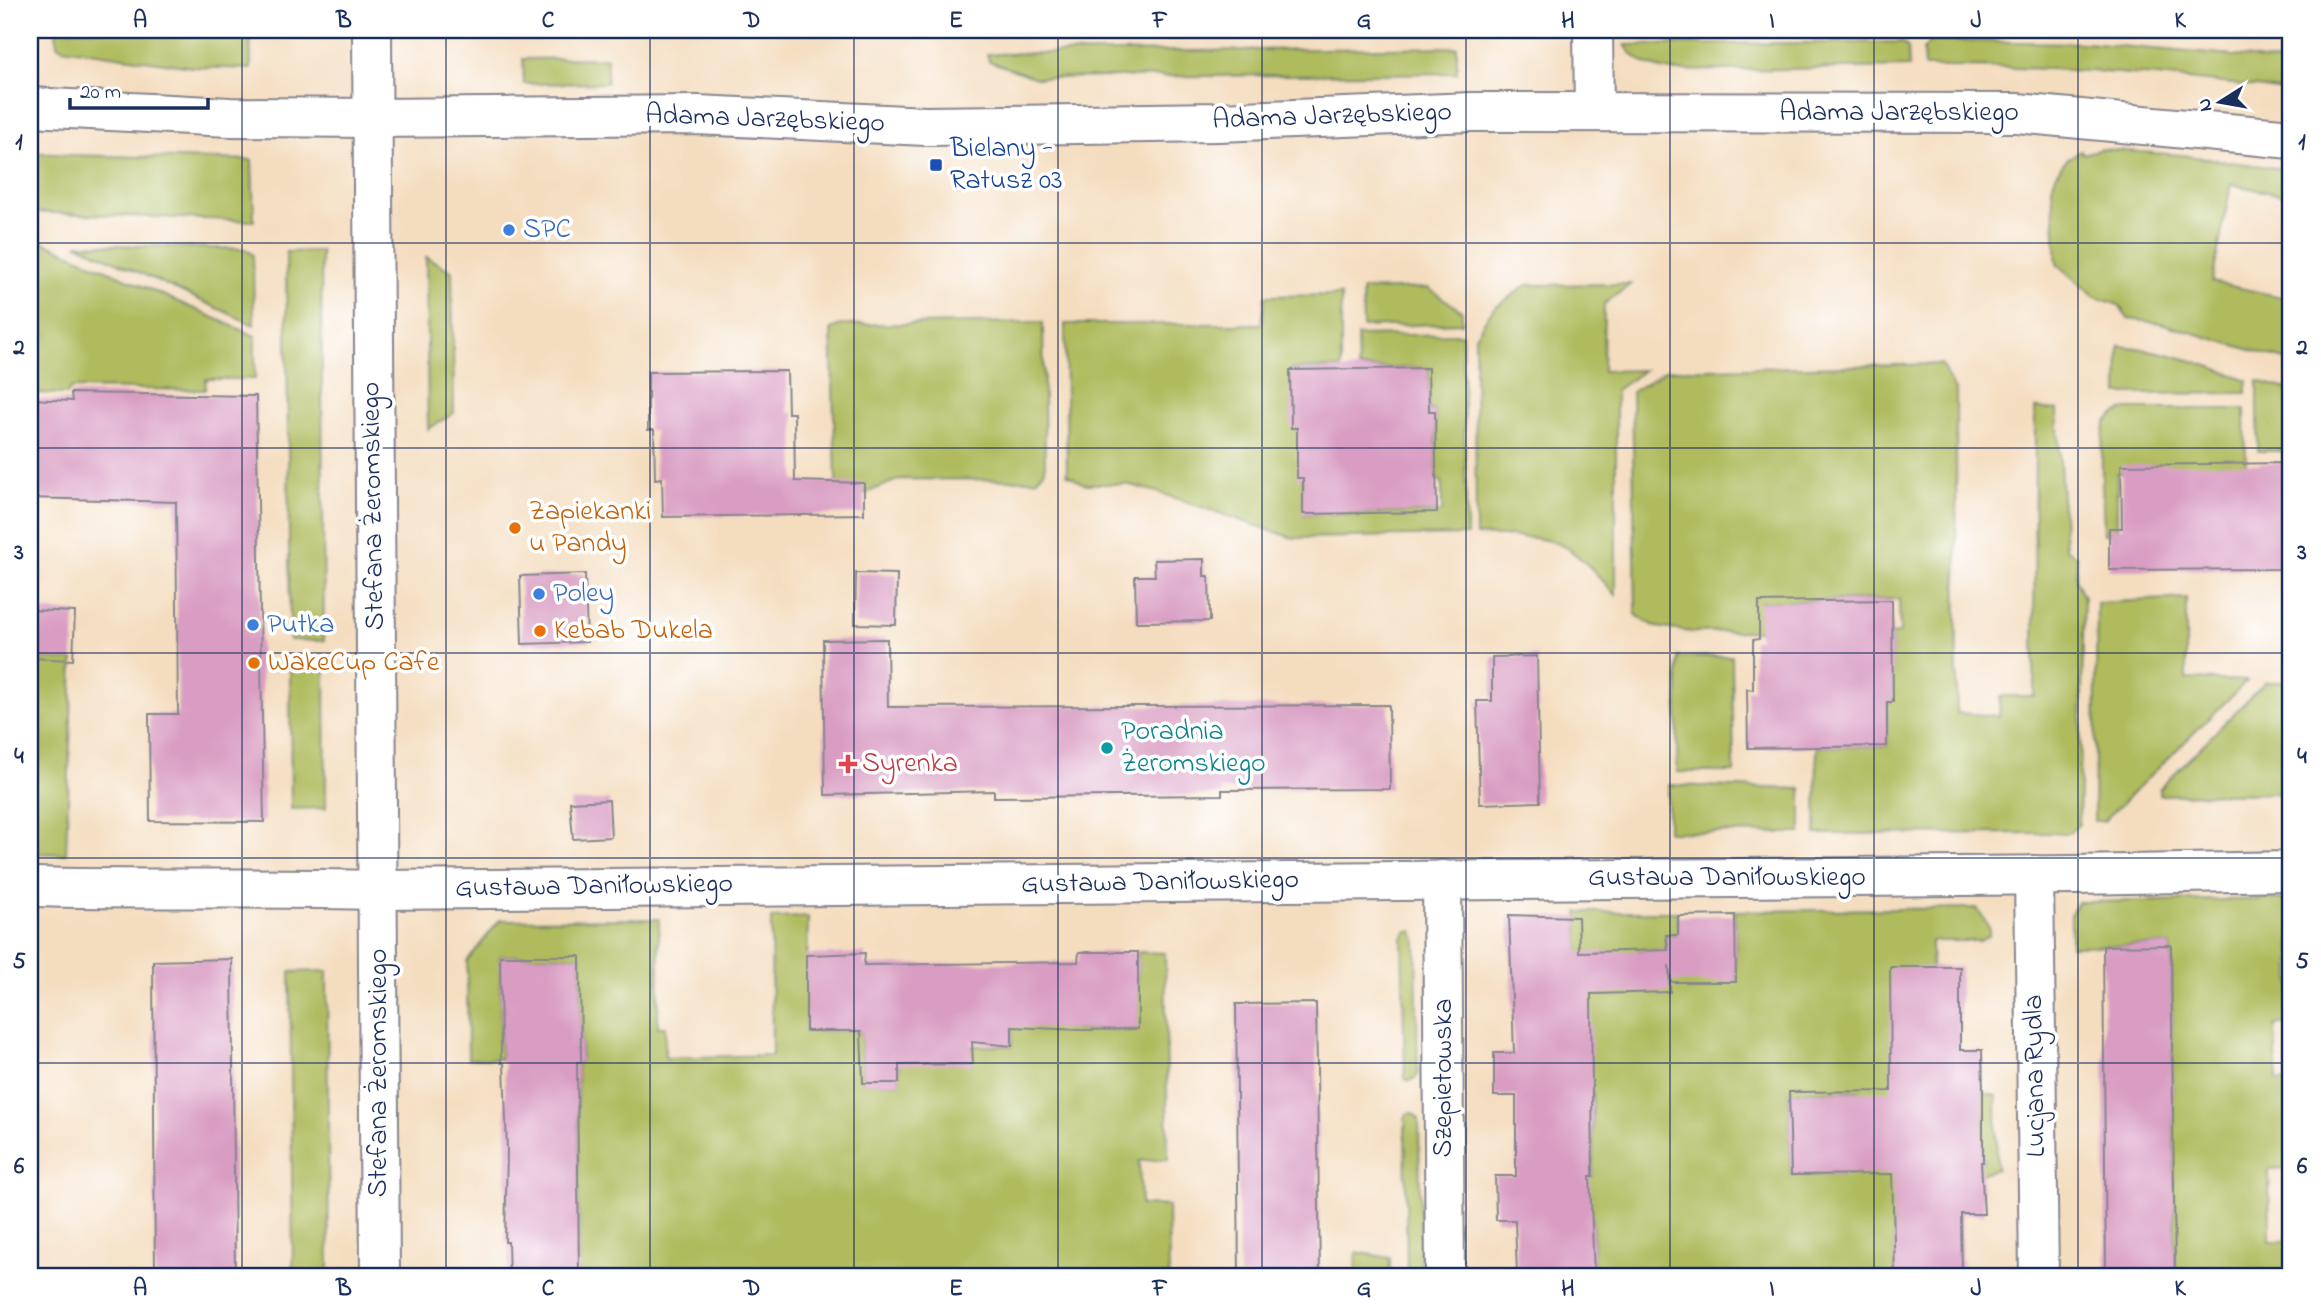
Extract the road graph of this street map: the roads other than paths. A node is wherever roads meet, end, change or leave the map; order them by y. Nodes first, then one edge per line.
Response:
1 (372, 30) edge
2 (1593, 30) edge
3 (30, 107) edge
4 (1594, 112) junction
5 (372, 118) junction
6 (2291, 139) edge
7 (2291, 871) edge
8 (2034, 875) junction
9 (1442, 880) junction
10 (30, 887) edge
11 (378, 890) junction
12 (380, 1276) edge
13 (1445, 1276) edge
14 (2039, 1276) edge

1 - 5 street, Stefana Żeromskiego
2 - 4 street
3 - 5 street, Adama Jarzębskiego
4 - 5 street, Adama Jarzębskiego
4 - 6 street, Adama Jarzębskiego
5 - 11 street, Stefana Żeromskiego
7 - 8 street, Gustawa Daniłowskiego
8 - 9 street, Gustawa Daniłowskiego
8 - 14 street, Lucjana Rydla
9 - 11 street, Gustawa Daniłowskiego
9 - 13 street, Szepietowska
10 - 11 street, Gustawa Daniłowskiego
11 - 12 street, Stefana Żeromskiego

